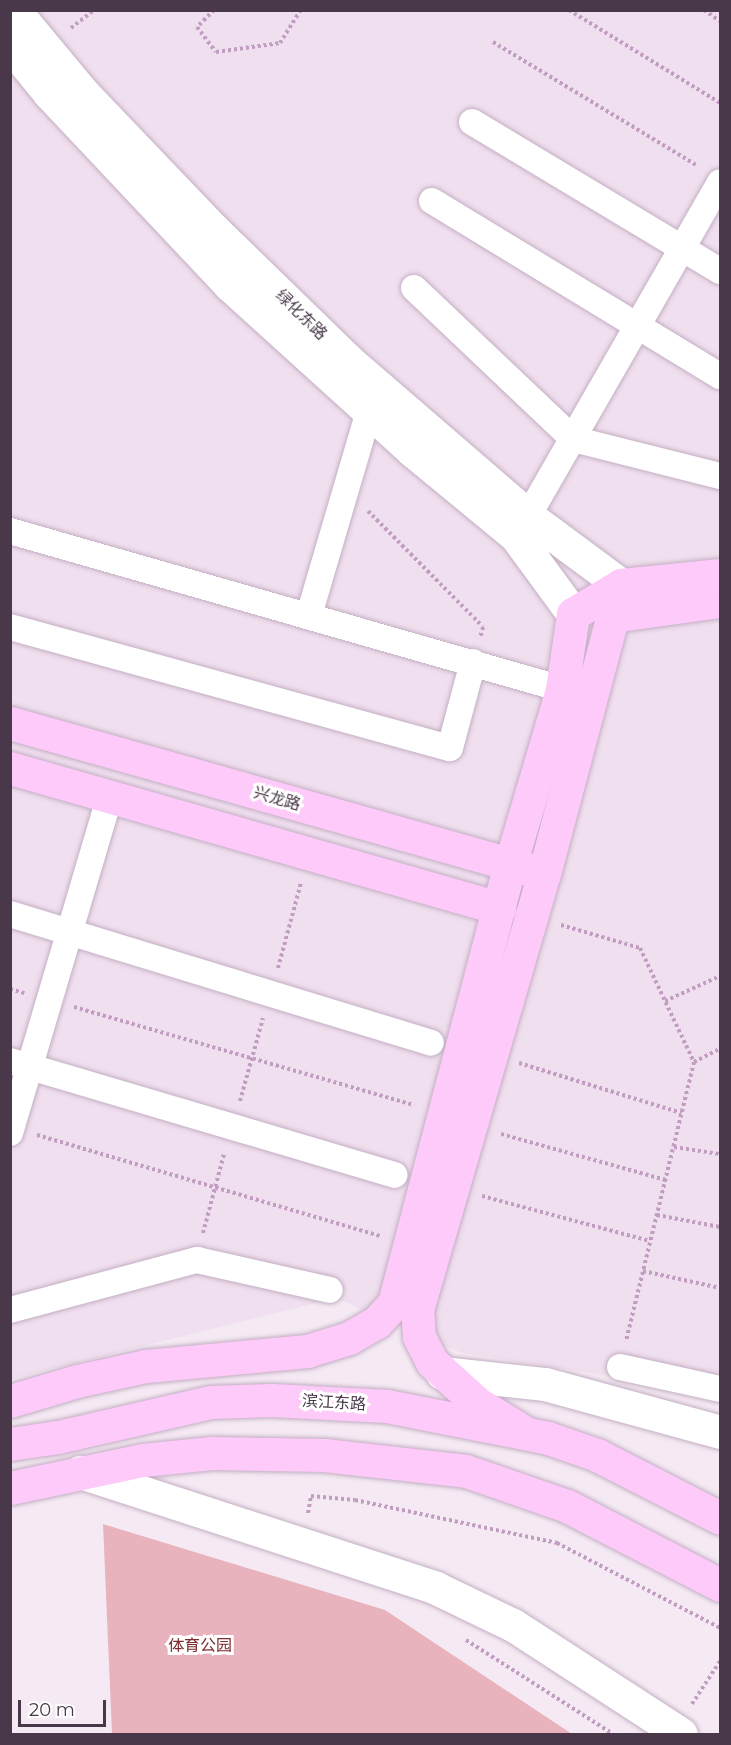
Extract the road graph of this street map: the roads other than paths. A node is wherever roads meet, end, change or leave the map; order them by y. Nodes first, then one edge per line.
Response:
1 (14, 10) edge
2 (10, 45) edge
3 (472, 122) dead end
4 (711, 175) edge
5 (432, 201) dead end
6 (682, 249) junction
7 (720, 271) edge
8 (414, 288) dead end
9 (637, 328) junction
10 (720, 375) edge
11 (369, 411) junction
12 (573, 439) junction
13 (720, 476) edge
14 (522, 526) junction
15 (10, 531) edge
16 (720, 575) edge
17 (720, 600) edge
18 (616, 601) junction
19 (573, 614) junction
20 (309, 615) junction
21 (10, 627) edge
22 (473, 662) junction
23 (562, 689) junction
24 (10, 723) edge
25 (10, 768) edge
26 (110, 795) junction
27 (510, 865) junction
28 (544, 874) junction
29 (499, 908) junction
30 (10, 914) edge
31 (70, 932) junction
32 (431, 1043) dead end
33 (20, 1064) edge
34 (11, 1131) edge
35 (394, 1175) dead end
36 (330, 1290) dead end
37 (10, 1310) edge
38 (620, 1367) road end
39 (442, 1372) junction
40 (720, 1389) edge
41 (10, 1401) edge
42 (720, 1432) edge
43 (526, 1433) junction
44 (10, 1444) edge
45 (80, 1472) junction
46 (10, 1488) edge
47 (720, 1518) edge
48 (720, 1585) edge
49 (678, 1733) edge

1 - 14 street, 绿化东路
2 - 11 street, 绿化东路
3 - 6 street
4 - 6 street
5 - 9 street
6 - 7 street
6 - 9 street
8 - 12 street
9 - 10 street
9 - 12 street
11 - 14 street, 绿化东路
11 - 20 street
12 - 13 street
12 - 14 street
14 - 18 street, 绿化东路
14 - 19 street, 绿化东路
15 - 20 street
16 - 18 main road
17 - 18 main road
18 - 19 main road
18 - 28 main road
19 - 23 main road
20 - 22 street
21 - 22 street
22 - 23 street
23 - 27 main road
24 - 27 main road, 兴龙路
25 - 26 main road
26 - 29 main road
26 - 31 street
27 - 28 main road, 兴龙路
27 - 29 main road
28 - 39 main road
29 - 41 main road
30 - 31 street
31 - 32 street
31 - 33 street
33 - 34 street
33 - 35 street
36 - 37 street
38 - 40 street
39 - 42 street
39 - 43 main road
43 - 44 main road, 滨江东路
43 - 47 main road, 滨江东路
45 - 46 main road
45 - 48 main road
45 - 49 street

